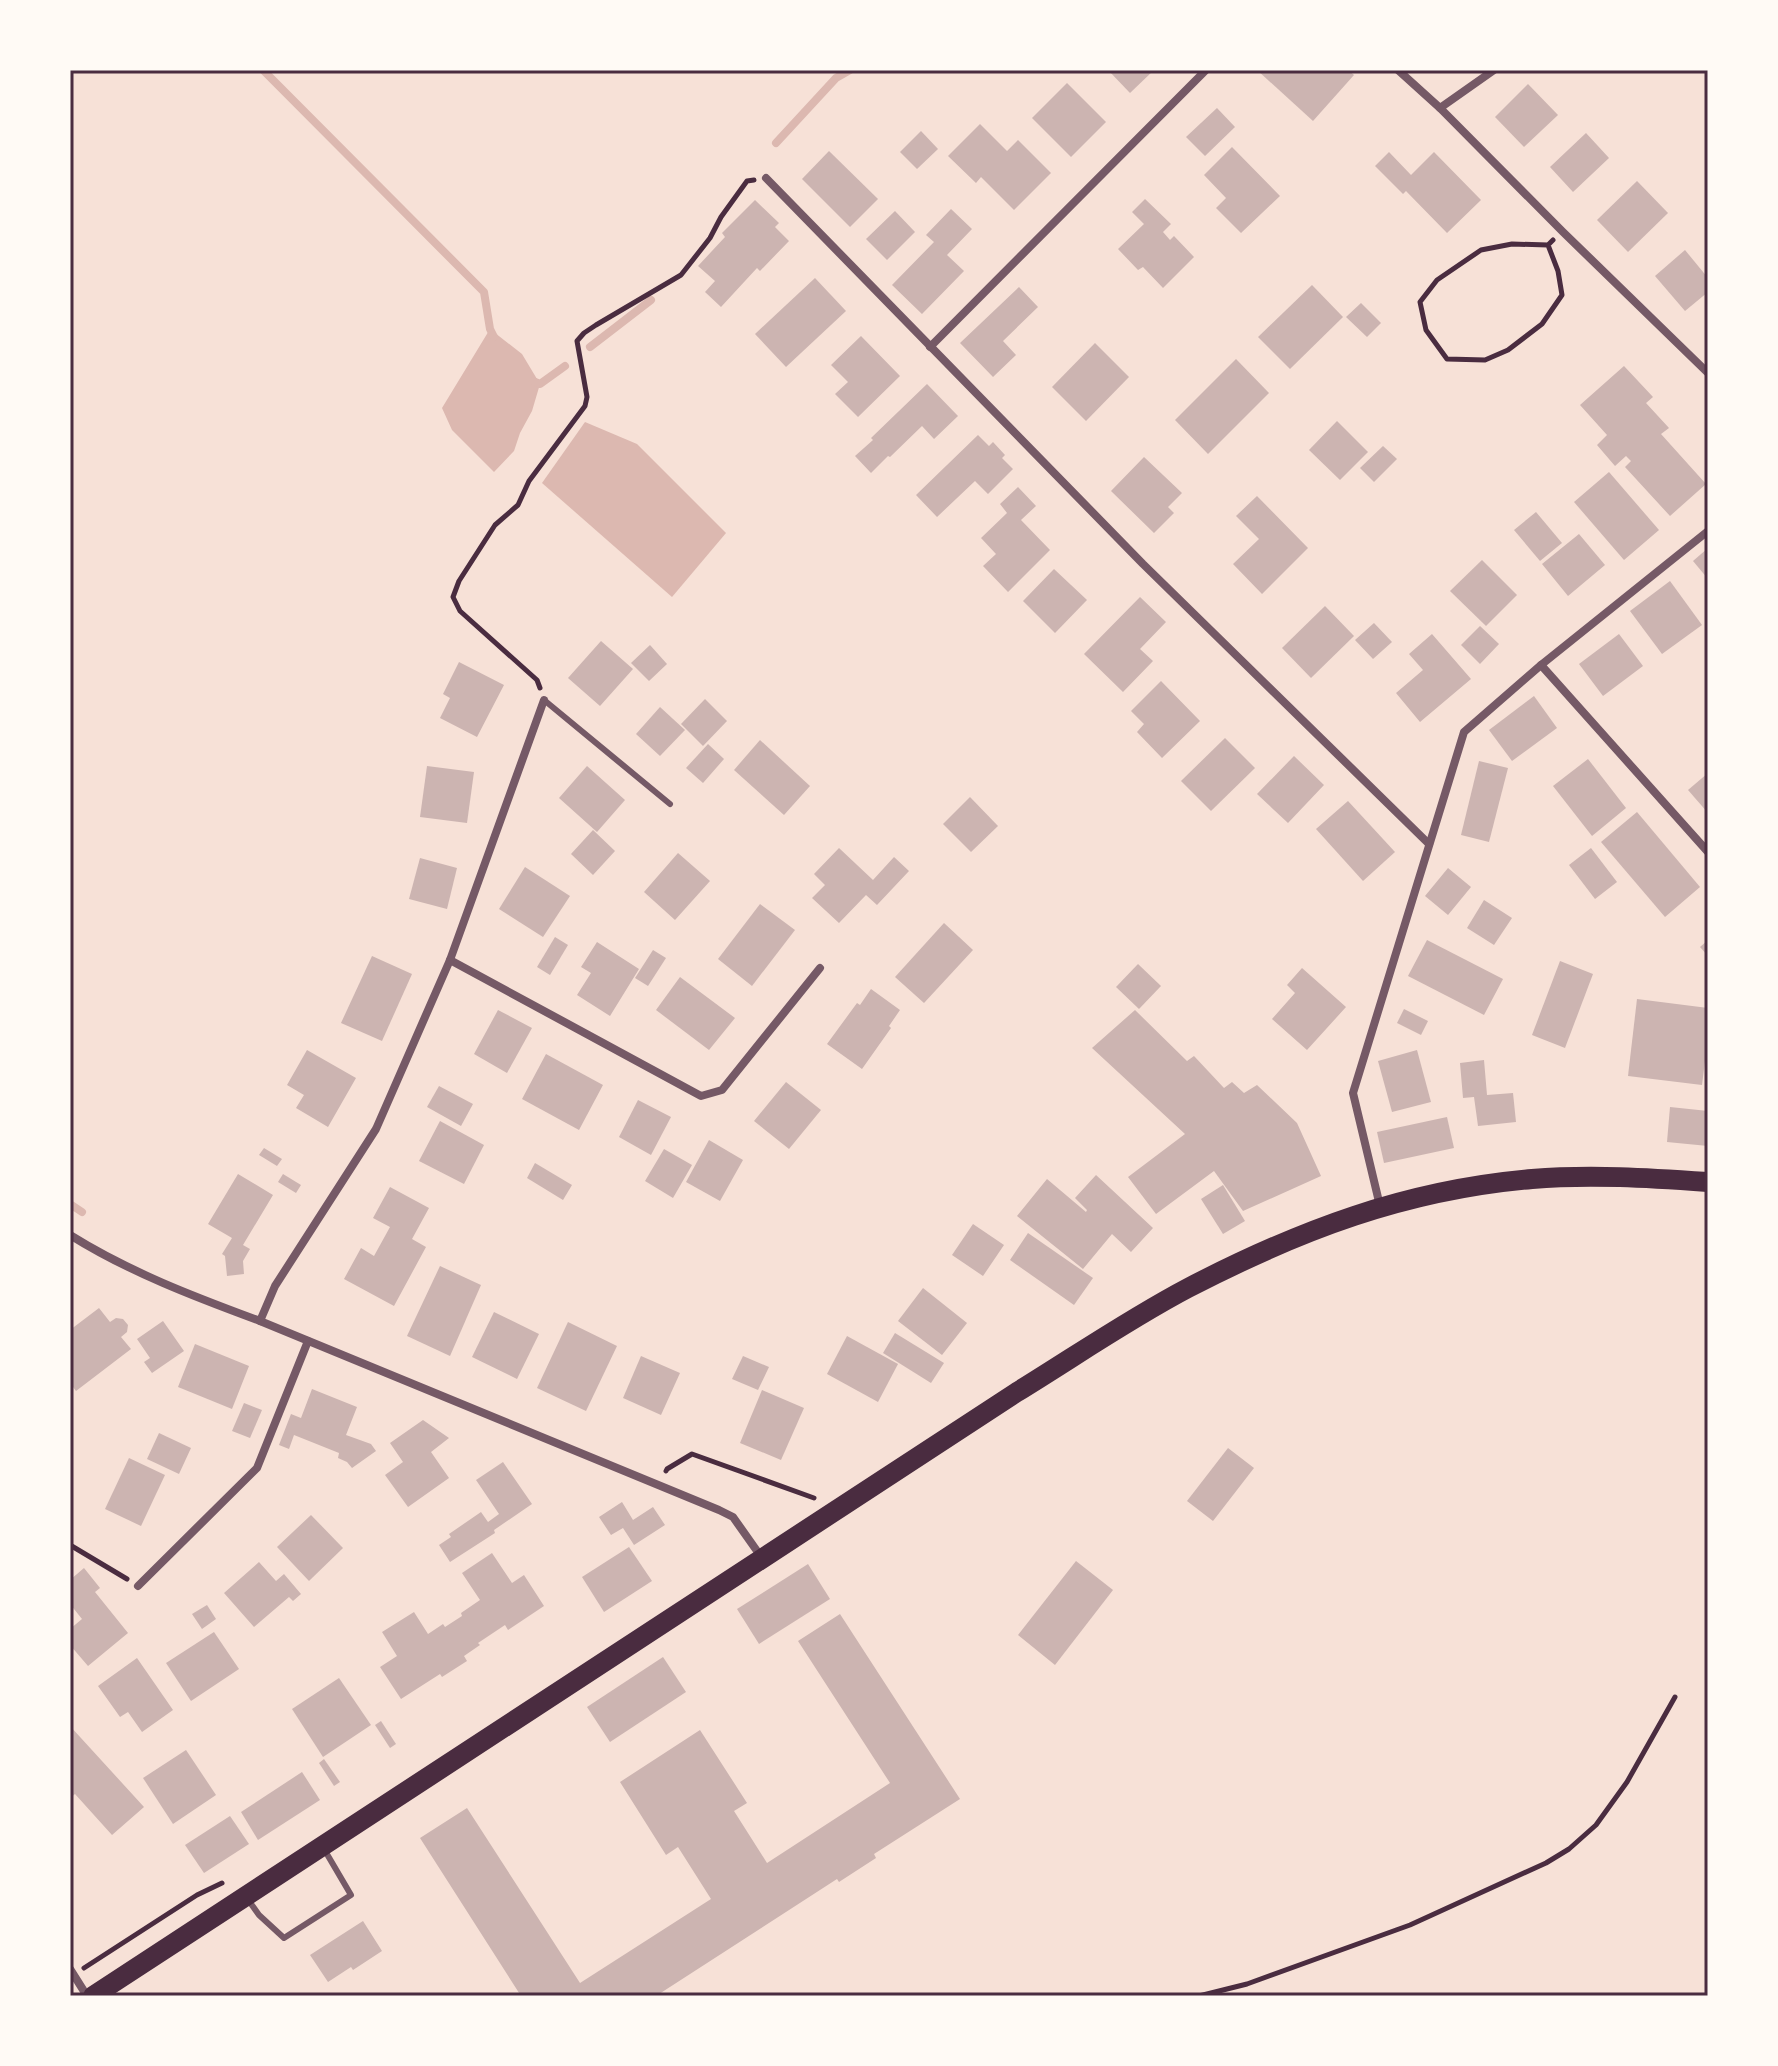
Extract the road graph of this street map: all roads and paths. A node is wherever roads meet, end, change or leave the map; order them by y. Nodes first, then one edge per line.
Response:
1 (1206, 70) edge
2 (1398, 70) edge
3 (1494, 70) edge
4 (1440, 108) junction
5 (766, 178) joint
6 (1563, 232) junction
7 (1548, 245) junction
8 (930, 347) junction
9 (1708, 373) edge
10 (1708, 531) edge
11 (1541, 665) junction
12 (544, 700) junction
13 (670, 804) dead end
14 (1429, 844) junction
15 (1708, 852) edge
16 (450, 960) junction
17 (820, 968) dead end
18 (1708, 1182) edge
19 (1380, 1207) junction
20 (70, 1235) edge
21 (260, 1321) junction
22 (308, 1341) junction
23 (667, 1469) dead end
24 (815, 1499) dead end
25 (70, 1545) edge
26 (762, 1559) junction
27 (138, 1586) joint
28 (1675, 1697) dead end
29 (322, 1846) junction
30 (246, 1896) junction
31 (70, 1969) edge
32 (90, 1996) edge
33 (1199, 1996) edge

1 - 8 street
2 - 4 street
3 - 4 street
4 - 6 street
5 - 8 street
5 - 12 path
6 - 7 path
6 - 9 street
7 - 7 path
8 - 14 street
10 - 11 street
11 - 14 street
11 - 15 street
12 - 13 lane
12 - 16 street
14 - 19 street
16 - 17 street
16 - 21 street
18 - 19 main road
19 - 26 main road
20 - 21 street
21 - 22 street
22 - 26 street
22 - 27 street
23 - 24 path
25 - 27 path
26 - 29 main road
28 - 33 path
29 - 30 main road
29 - 30 lane
30 - 32 main road
31 - 32 street

